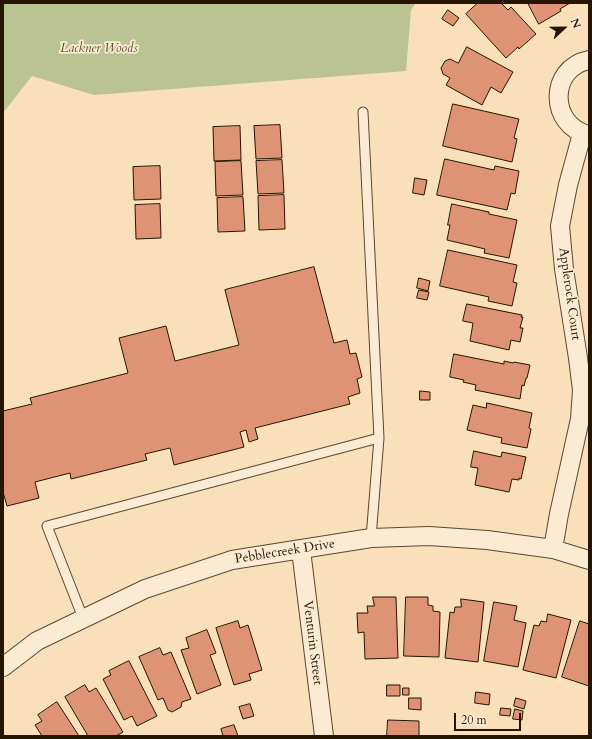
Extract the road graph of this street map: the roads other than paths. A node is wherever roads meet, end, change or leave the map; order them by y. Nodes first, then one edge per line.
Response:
1 (589, 60) edge
2 (363, 112) dead end
3 (586, 134) edge
4 (380, 438) junction
5 (371, 538) junction
6 (301, 550) junction
7 (553, 550) junction
8 (589, 560) edge
9 (83, 618) junction
10 (3, 667) edge
11 (324, 736) edge

1 - 3 street, Applerock Court
2 - 4 lane
3 - 7 street, Applerock Court
4 - 5 lane
4 - 9 lane
5 - 6 street, Pebblecreek Drive
5 - 7 street, Pebblecreek Drive
6 - 9 street, Pebblecreek Drive
6 - 11 street, Venturin Street
7 - 8 street, Pebblecreek Drive
9 - 10 street, Pebblecreek Drive

